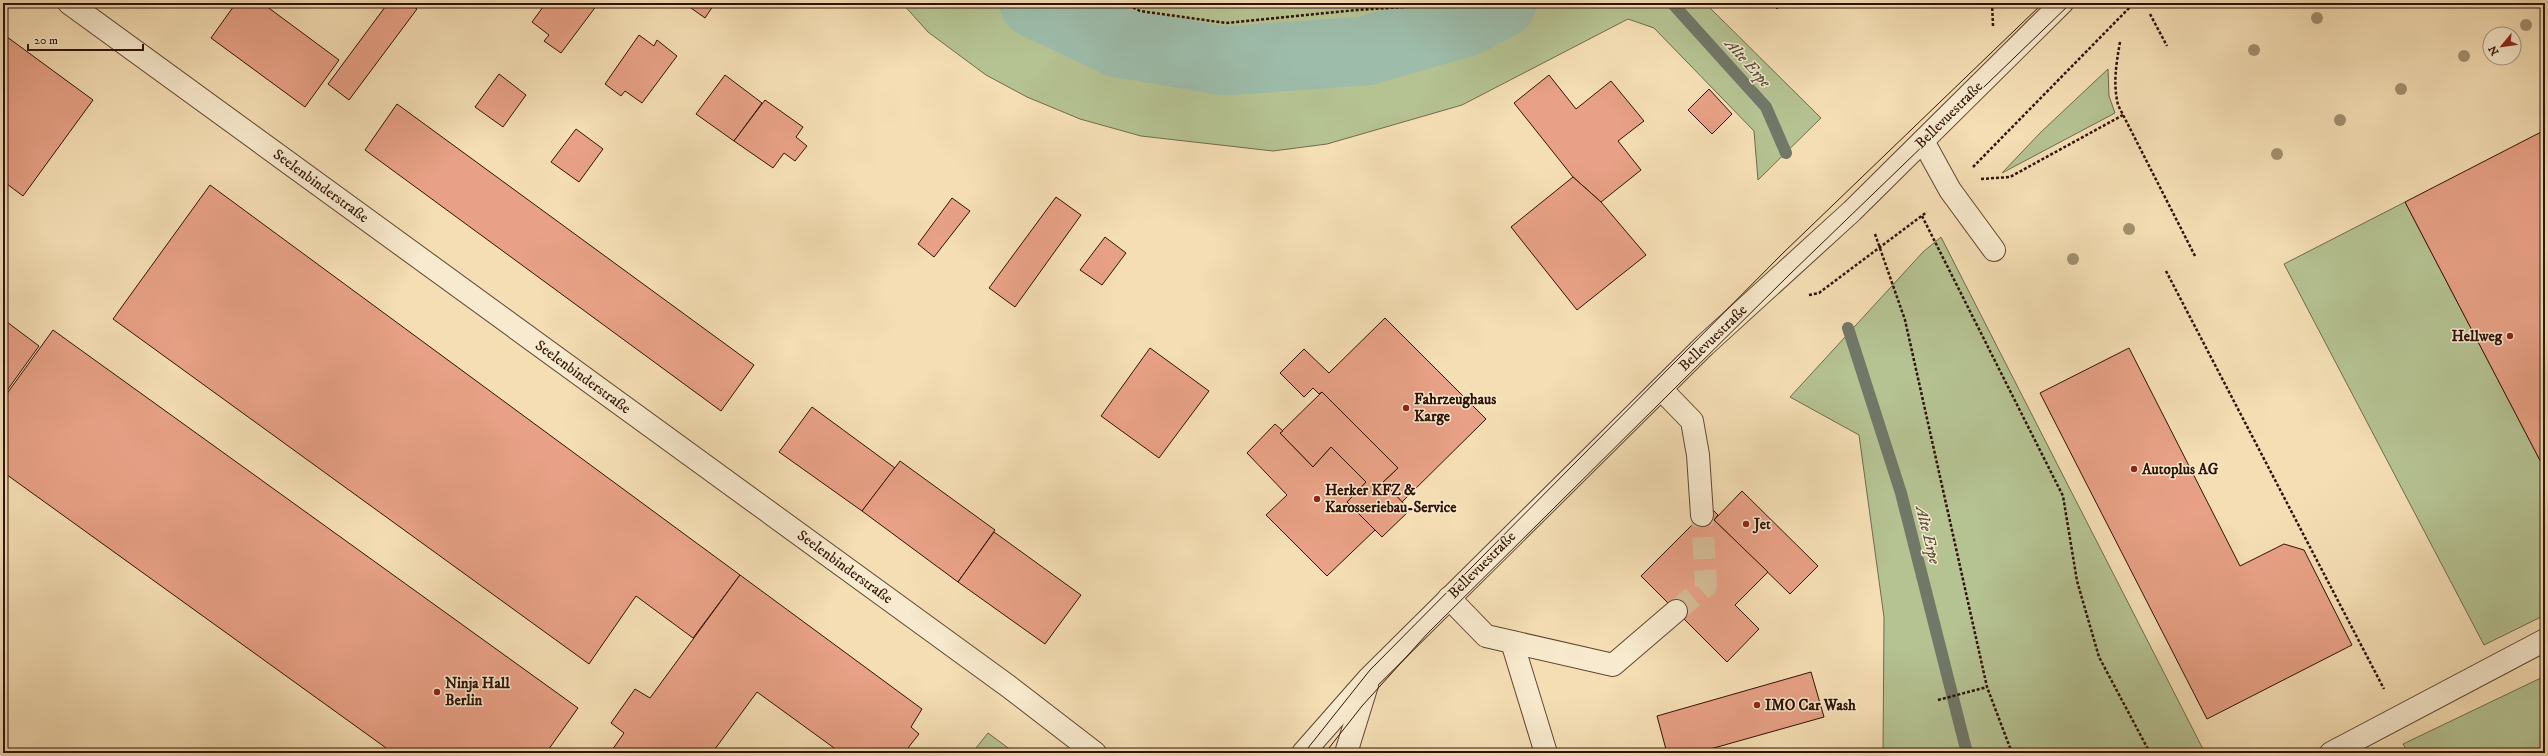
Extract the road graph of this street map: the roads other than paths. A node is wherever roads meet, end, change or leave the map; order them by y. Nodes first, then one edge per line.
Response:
1 (69, 3) edge
2 (2062, 3) edge
3 (1923, 141) junction
4 (1994, 250) dead end
5 (1661, 389) junction
6 (1702, 515) tunnel mouth
7 (1449, 598) junction
8 (1676, 611) tunnel mouth
9 (2545, 640) edge
10 (1512, 642) junction
11 (1369, 678) junction
12 (1095, 753) edge
13 (1303, 753) edge
14 (1346, 753) edge
15 (1546, 753) edge
16 (2331, 753) edge

1 - 12 street, Seelenbinderstraße
2 - 3 street, Bellevuestraße
3 - 4 street
3 - 5 street, Bellevuestraße
5 - 6 street
5 - 7 street, Bellevuestraße
7 - 10 street
7 - 11 street, Bellevuestraße
8 - 10 street
9 - 16 street
10 - 15 street
11 - 13 street
11 - 14 street

